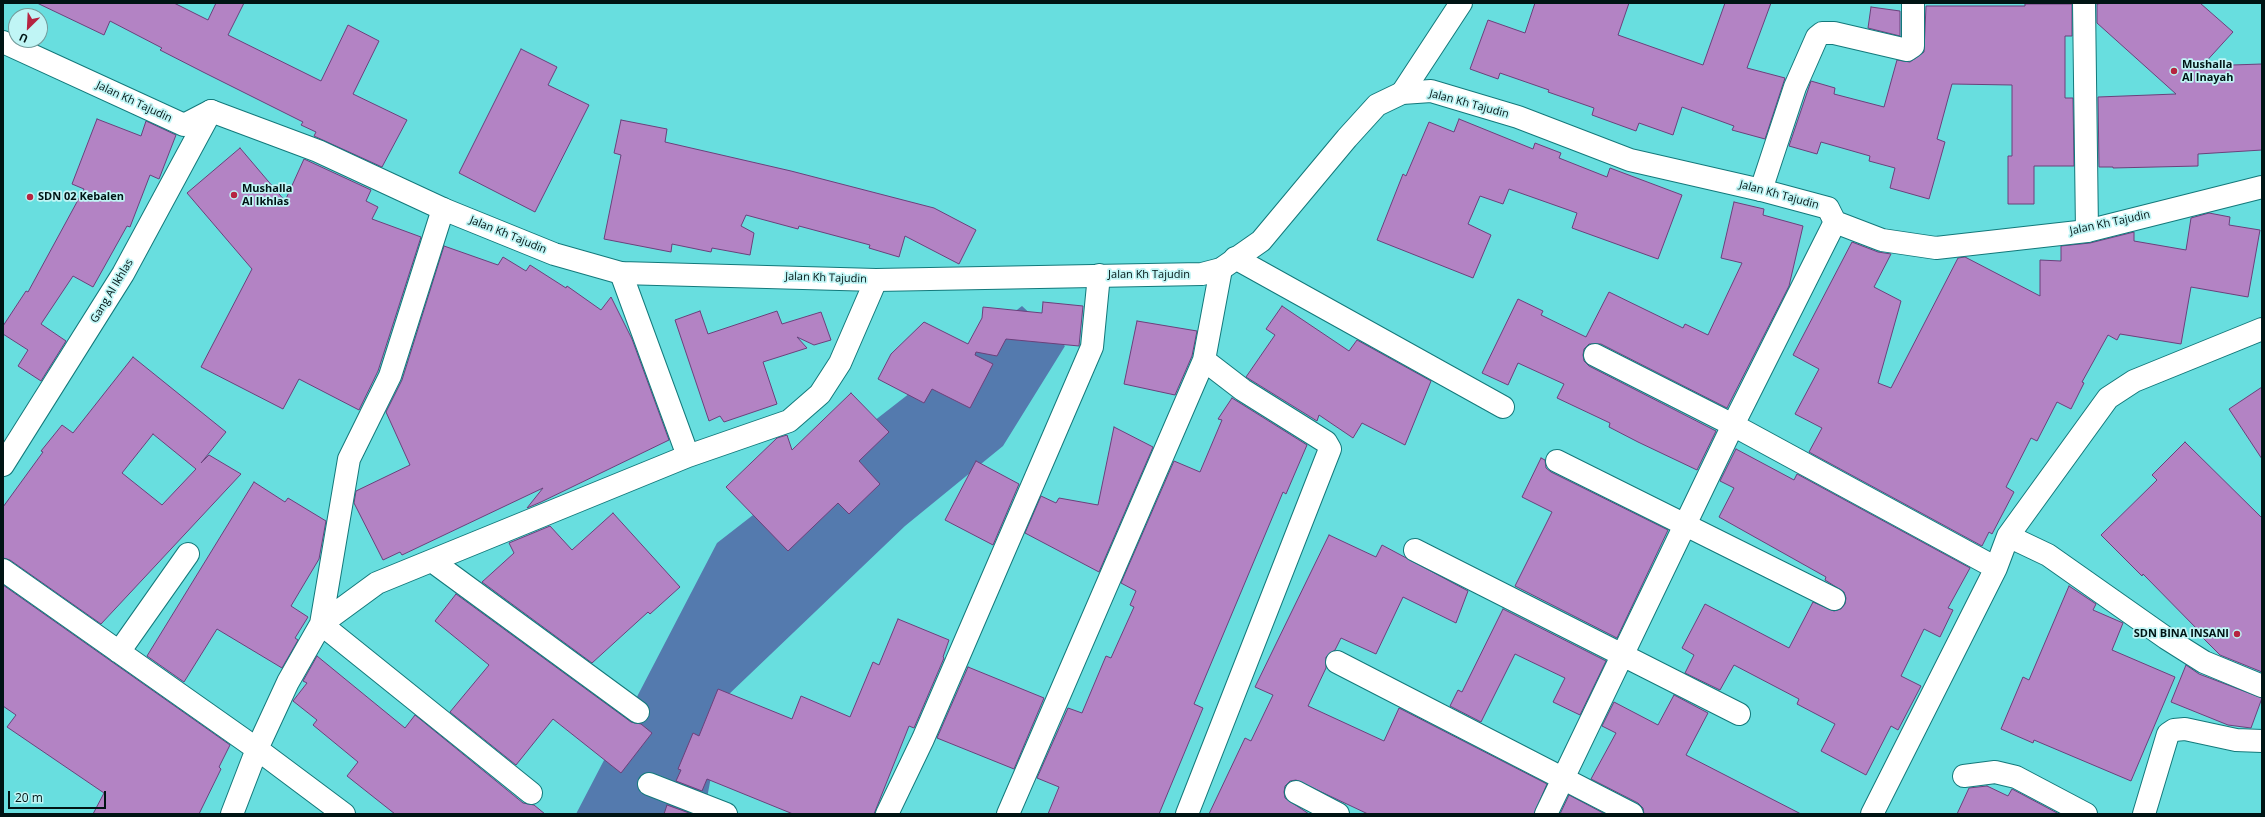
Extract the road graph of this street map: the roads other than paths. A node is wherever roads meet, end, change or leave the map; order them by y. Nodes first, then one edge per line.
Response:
1 (1461, 3) edge
2 (1913, 3) edge
3 (2084, 3) edge
4 (3, 42) edge
5 (1402, 93) junction
6 (211, 111) junction
7 (2262, 187) edge
8 (1761, 190) junction
9 (443, 209) junction
10 (1835, 222) junction
11 (2087, 230) junction
12 (1228, 263) junction
13 (621, 273) junction
14 (1099, 275) junction
15 (876, 280) junction
16 (2262, 329) edge
17 (1595, 355) dead end
18 (1204, 360) junction
19 (1503, 407) dead end
20 (1733, 425) junction
21 (688, 456) junction
22 (1557, 461) dead end
23 (3, 465) edge
24 (1684, 526) junction
25 (2013, 538) junction
26 (1415, 550) dead end
27 (188, 554) dead end
28 (432, 561) junction
29 (1996, 568) junction
30 (3, 570) edge
31 (1834, 599) dead end
32 (321, 624) junction
33 (119, 652) junction
34 (1622, 654) junction
35 (1337, 662) dead end
36 (2262, 686) edge
37 (638, 712) dead end
38 (1739, 714) dead end
39 (2262, 741) edge
40 (257, 749) junction
41 (1964, 776) dead end
42 (1563, 779) junction
43 (649, 784) dead end
44 (1296, 792) dead end
45 (531, 793) dead end
46 (232, 814) edge
47 (344, 814) edge
48 (726, 814) edge
49 (887, 814) edge
50 (1008, 814) edge
51 (1187, 814) edge
52 (1338, 814) edge
53 (1546, 814) edge
54 (1632, 814) edge
55 (1872, 814) edge
56 (2086, 814) edge
57 (2144, 814) edge

1 - 5 street
2 - 8 street
3 - 11 street
4 - 6 street, Jalan Kh Tajudin
5 - 8 street, Jalan Kh Tajudin
5 - 12 street, Jalan Kh Tajudin
6 - 9 street, Jalan Kh Tajudin
6 - 23 street, Gang Al Ikhlas
7 - 11 street, Jalan Kh Tajudin
8 - 10 street, Jalan Kh Tajudin
9 - 13 street, Jalan Kh Tajudin
9 - 32 street
10 - 11 street, Jalan Kh Tajudin
10 - 20 street
12 - 14 street, Jalan Kh Tajudin
12 - 18 street
12 - 19 street
13 - 15 street, Jalan Kh Tajudin
13 - 21 street
14 - 15 street, Jalan Kh Tajudin
14 - 49 street
15 - 21 street
16 - 25 street
17 - 20 street
18 - 50 street
18 - 51 street
20 - 24 street
20 - 29 street
21 - 28 street
22 - 24 street
24 - 31 street
24 - 34 street
25 - 29 street
25 - 36 street
26 - 34 street
27 - 33 street
28 - 32 street
28 - 37 street
29 - 55 street
30 - 33 street
32 - 40 street
32 - 45 street
33 - 40 street
34 - 38 street
34 - 42 street
35 - 42 street
39 - 57 street
40 - 46 street
40 - 47 street
41 - 56 street
42 - 53 street
42 - 54 street
43 - 48 street
44 - 52 street

